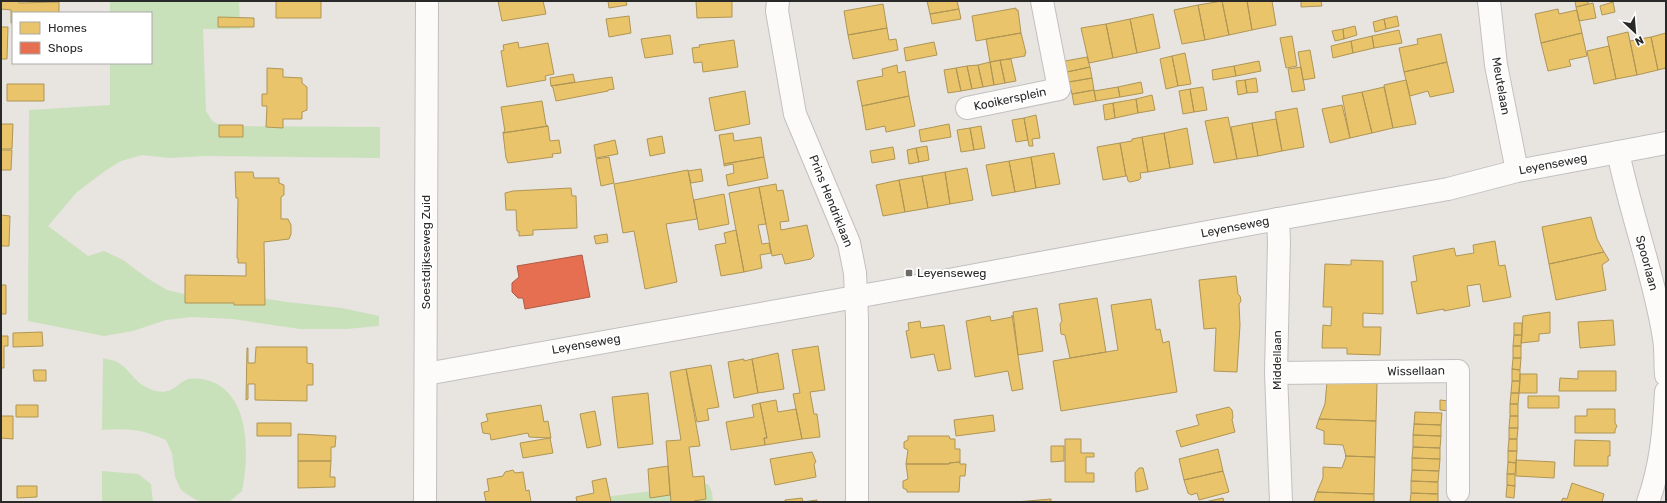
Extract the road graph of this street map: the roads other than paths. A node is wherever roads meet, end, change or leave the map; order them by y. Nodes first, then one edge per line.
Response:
1 (427, 1) edge
2 (778, 1) edge
3 (1042, 1) edge
4 (1488, 1) edge
5 (967, 108) dead end
6 (1666, 143) edge
7 (1618, 152) junction
8 (1517, 171) junction
9 (1278, 219) junction
10 (856, 297) junction
11 (1276, 373) junction
12 (426, 374) junction
13 (1666, 375) edge
14 (1666, 392) edge
15 (1458, 492) dead end
16 (425, 502) edge
17 (857, 502) edge
18 (1281, 502) edge
19 (1648, 502) edge

1 - 12 street, Soestdijkseweg Zuid
2 - 10 street, Prins Hendriklaan
3 - 5 street, Kooikersplein
4 - 8 street, Meutelaan
6 - 7 street, Leyenseweg
7 - 8 street, Leyenseweg
7 - 13 street, Spoorlaan
8 - 9 street, Leyenseweg
9 - 10 street, Leyenseweg
9 - 11 street, Middellaan
10 - 12 street, Leyenseweg
10 - 17 street, Prins Hendriklaan
11 - 15 street, Wissellaan
11 - 18 street, Middellaan
12 - 16 street, Soestdijkseweg Zuid
14 - 19 street

